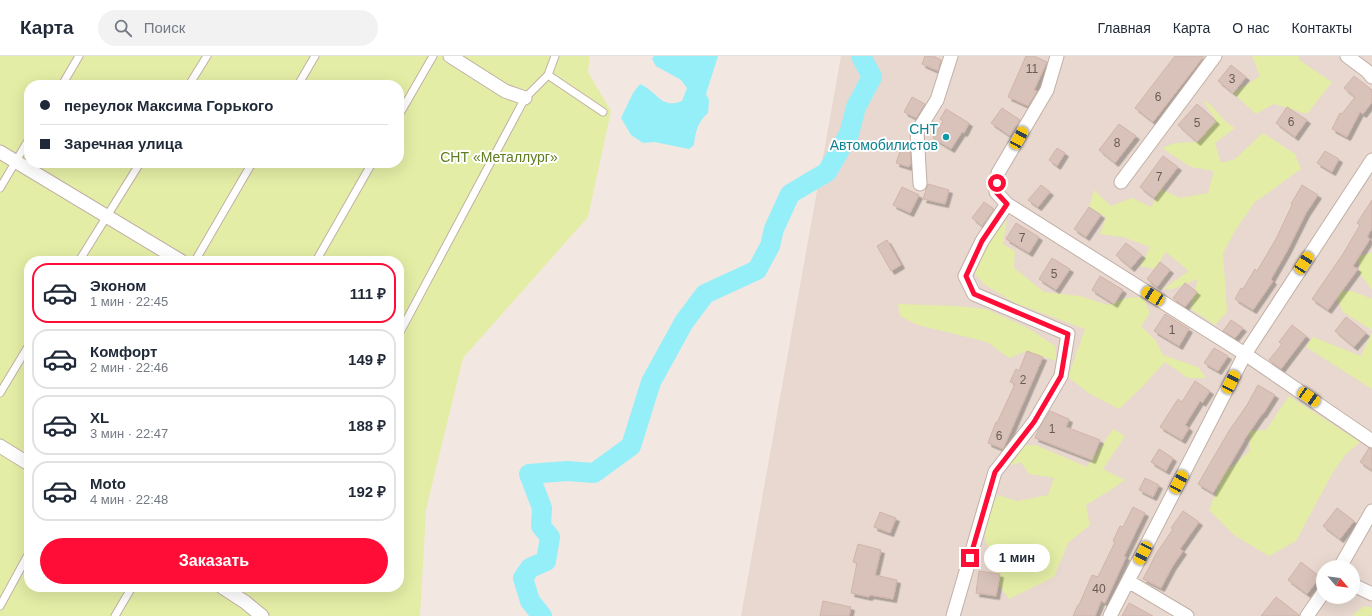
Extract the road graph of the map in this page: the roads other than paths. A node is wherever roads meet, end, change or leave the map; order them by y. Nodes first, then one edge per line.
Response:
1 (79, 56) edge
2 (207, 56) edge
3 (315, 56) edge
4 (433, 56) edge
5 (450, 56) edge
6 (555, 56) edge
7 (951, 56) edge
8 (1057, 56) edge
9 (1215, 56) edge
10 (1347, 56) edge
11 (548, 75) junction
12 (1372, 77) edge
13 (65, 80) edge
14 (192, 80) edge
15 (301, 80) edge
16 (525, 98) junction
17 (404, 106) edge
18 (603, 112) dead end
19 (24, 147) edge
20 (0, 152) edge
21 (1372, 160) edge
22 (15, 161) junction
23 (24, 167) edge
24 (26, 168) edge
25 (137, 168) edge
26 (249, 168) edge
27 (369, 168) edge
28 (1121, 182) dead end
29 (920, 184) dead end
30 (0, 188) edge
31 (1007, 204) junction
32 (106, 217) junction
33 (83, 256) edge
34 (172, 256) edge
35 (197, 256) edge
36 (319, 256) edge
37 (404, 325) edge
38 (24, 353) edge
39 (1245, 354) junction
40 (0, 393) edge
41 (1372, 441) edge
42 (0, 446) edge
43 (24, 461) edge
44 (1372, 511) edge
45 (1344, 560) edge
46 (24, 562) edge
47 (1128, 581) junction
48 (1360, 588) edge
49 (129, 592) edge
50 (230, 592) edge
51 (1372, 594) edge
52 (1316, 603) edge
53 (0, 606) edge
54 (116, 616) edge
55 (262, 616) edge
56 (953, 616) edge
57 (1110, 616) edge
58 (1187, 616) edge
59 (1307, 616) edge

1 - 13 lane
2 - 14 lane
3 - 15 lane
4 - 17 lane
5 - 16 street
6 - 11 lane
7 - 29 street
8 - 31 street
9 - 28 street
10 - 12 street
11 - 16 lane
11 - 18 lane
16 - 37 lane
19 - 22 lane
20 - 22 street
21 - 39 street
22 - 23 street
22 - 30 lane
24 - 32 street
25 - 32 lane
26 - 35 lane
27 - 36 lane
31 - 39 street
31 - 56 street
32 - 33 lane
32 - 34 street
38 - 40 lane
39 - 41 street
39 - 47 street
42 - 43 street
44 - 45 street
46 - 53 lane
47 - 57 street
47 - 58 street
48 - 51 street
49 - 54 lane
50 - 55 street
52 - 59 street

